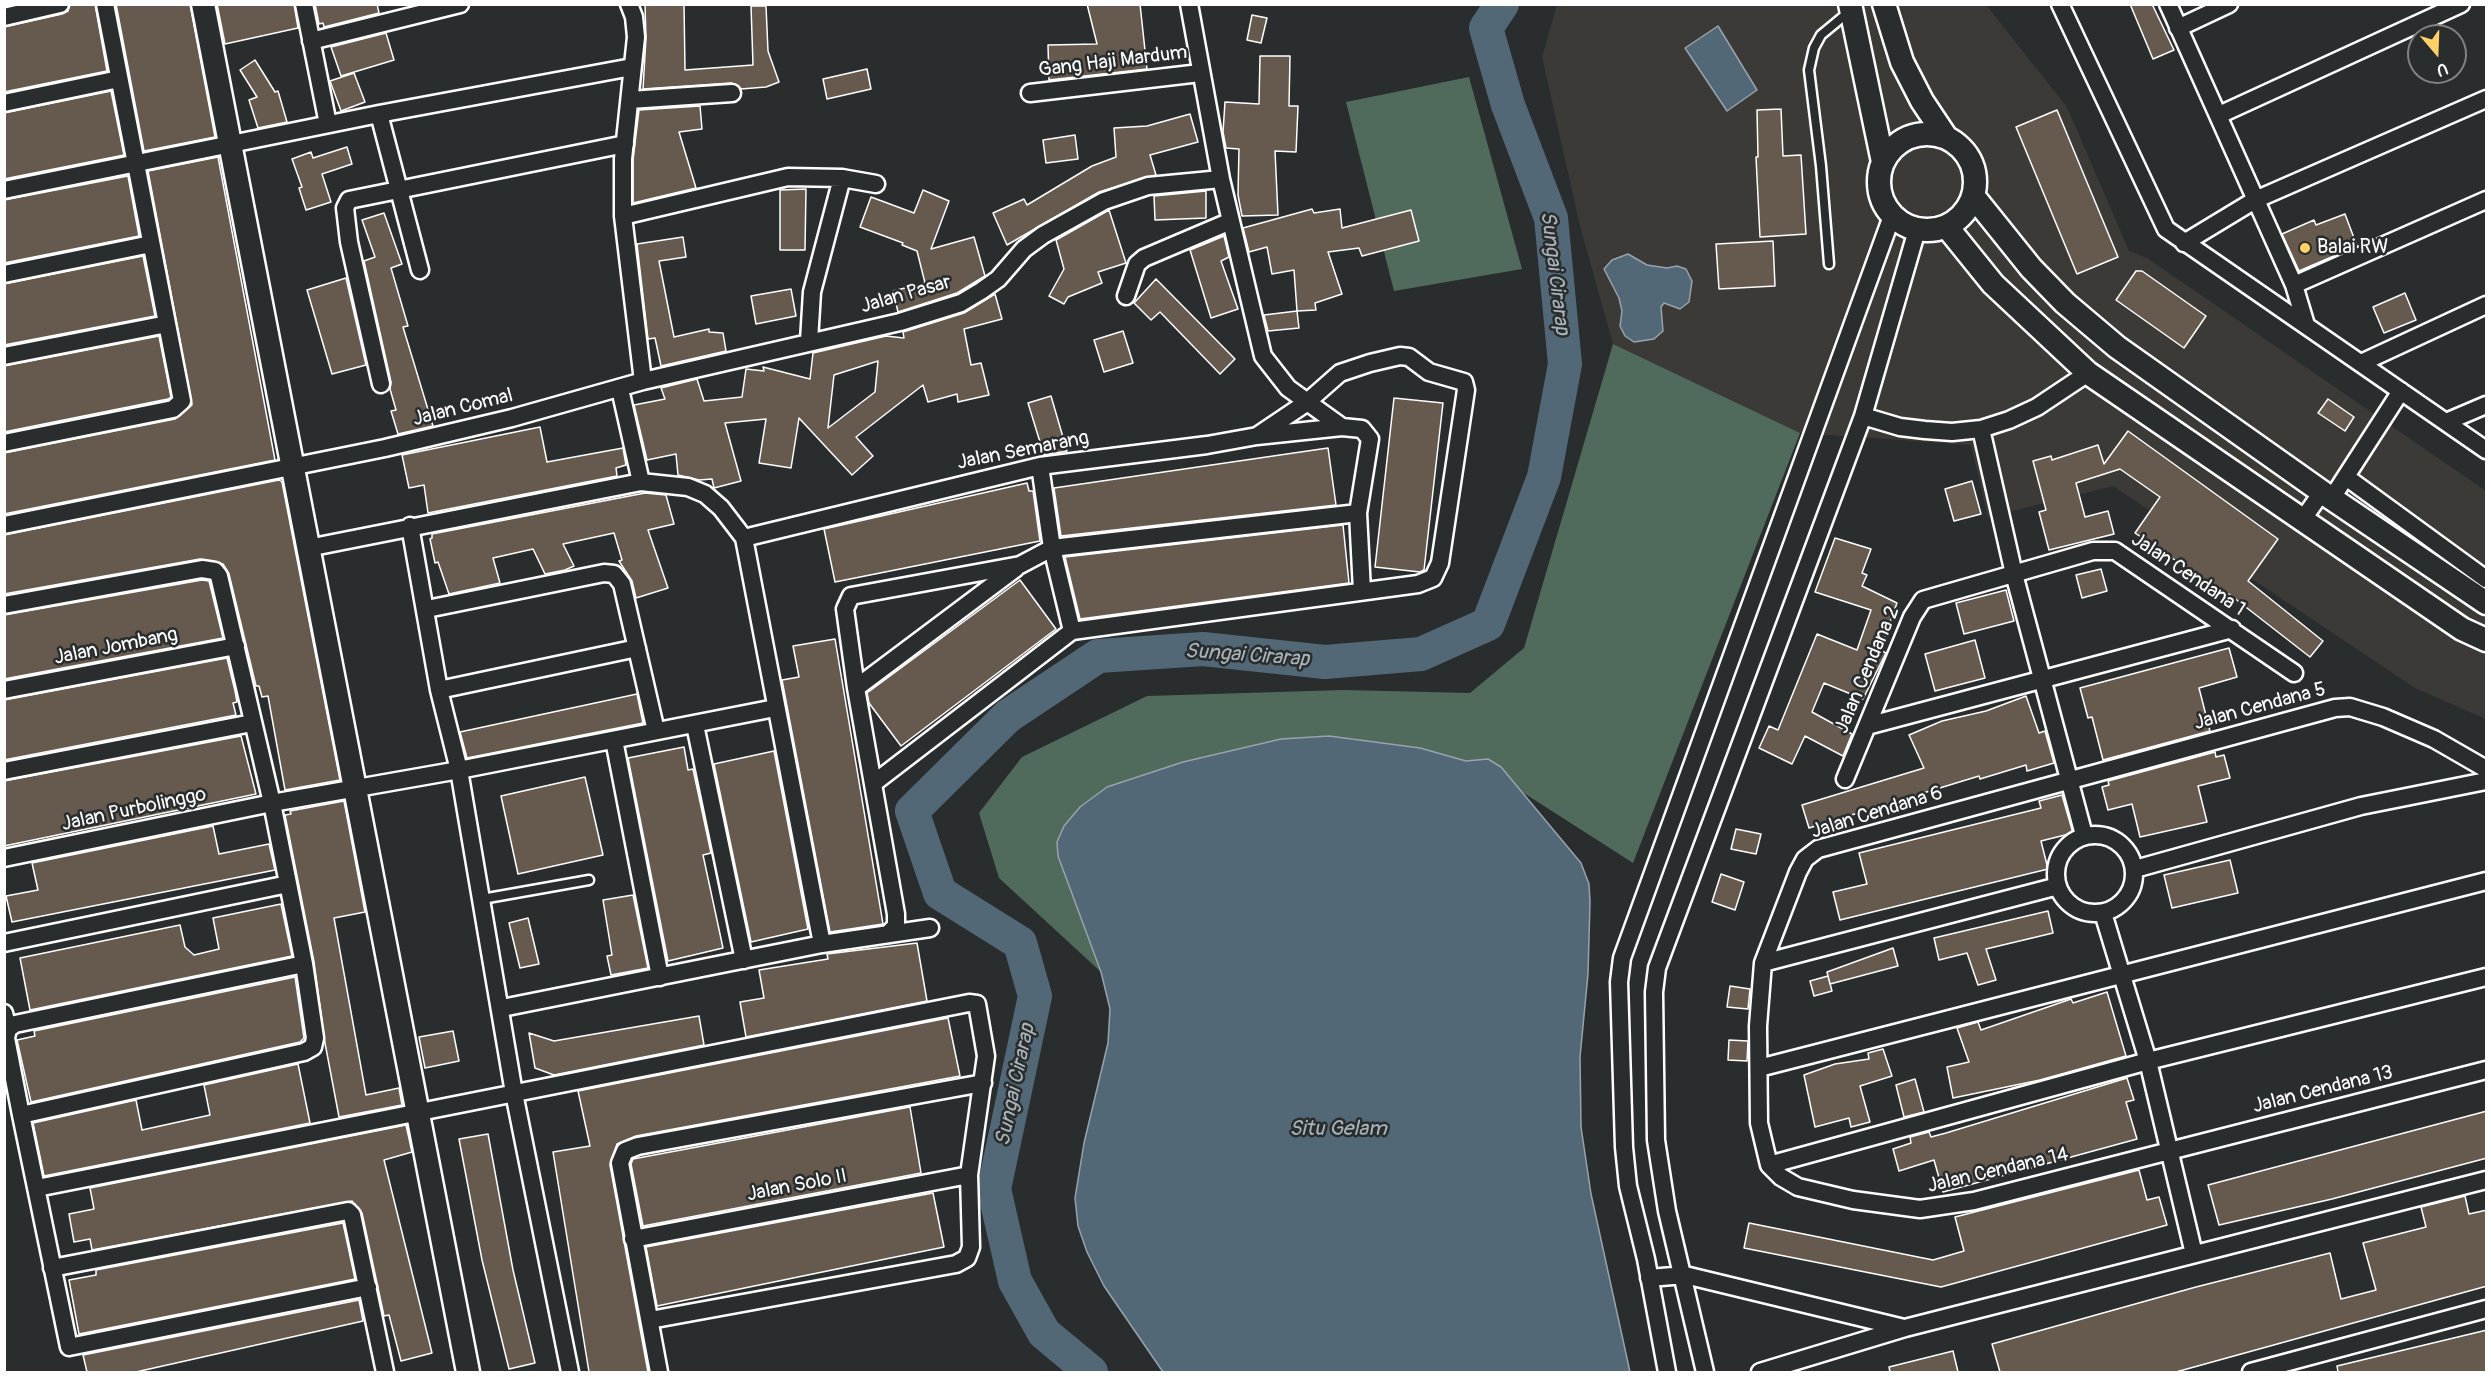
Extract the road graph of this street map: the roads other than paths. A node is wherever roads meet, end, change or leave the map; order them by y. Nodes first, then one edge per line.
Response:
1 (60, 4) edge
2 (105, 4) edge
3 (202, 4) edge
4 (304, 4) edge
5 (460, 4) edge
6 (630, 4) edge
7 (1190, 4) edge
8 (1884, 4) edge
9 (2168, 4) edge
10 (2229, 4) edge
11 (2461, 4) edge
12 (2060, 5) edge
13 (1850, 7) edge
14 (4, 17) edge
15 (2178, 28) junction
16 (311, 41) junction
17 (632, 68) junction
18 (1200, 73) junction
19 (119, 79) junction
20 (732, 93) dead end
21 (1030, 93) dead end
22 (2487, 99) edge
23 (630, 100) junction
24 (4, 103) edge
25 (379, 114) junction
26 (2219, 115) junction
27 (328, 124) junction
28 (1946, 137) junction
29 (229, 143) junction
30 (625, 144) junction
31 (1883, 162) junction
32 (136, 164) junction
33 (842, 178) junction
34 (1221, 179) junction
35 (876, 184) dead end
36 (4, 190) edge
37 (400, 192) junction
38 (1974, 197) junction
39 (2254, 200) junction
40 (2487, 200) edge
41 (623, 216) junction
42 (1892, 216) junction
43 (1230, 221) junction
44 (1947, 227) junction
45 (1917, 230) junction
46 (2184, 243) junction
47 (152, 244) junction
48 (1829, 264) dead end
49 (420, 270) dead end
50 (4, 274) edge
51 (2294, 285) junction
52 (1126, 296) dead end
53 (2487, 305) edge
54 (167, 324) junction
55 (2306, 325) junction
56 (809, 341) junction
57 (4, 356) edge
58 (2361, 363) junction
59 (2088, 373) junction
60 (643, 381) junction
61 (381, 384) dead end
62 (620, 389) junction
63 (2401, 391) junction
64 (1306, 403) junction
65 (2487, 405) edge
66 (1863, 416) junction
67 (2446, 422) junction
68 (1342, 427) junction
69 (1981, 429) junction
70 (1257, 436) junction
71 (4, 443) edge
72 (2487, 450) edge
73 (1040, 466) junction
74 (292, 467) junction
75 (2346, 477) junction
76 (640, 482) junction
77 (2316, 505) junction
78 (1358, 513) junction
79 (4, 525) edge
80 (410, 526) junction
81 (744, 538) junction
82 (308, 548) junction
83 (1052, 548) junction
84 (1020, 566) junction
85 (2014, 574) junction
86 (2487, 579) edge
87 (1362, 591) junction
88 (2487, 603) edge
89 (4, 605) edge
90 (427, 609) junction
91 (2232, 629) junction
92 (1072, 631) junction
93 (2487, 640) edge
94 (236, 646) junction
95 (638, 648) junction
96 (2294, 673) dead end
97 (2043, 678) junction
98 (856, 687) junction
99 (4, 690) edge
100 (439, 690) junction
101 (775, 708) junction
102 (252, 723) junction
103 (695, 725) junction
104 (1867, 726) junction
105 (656, 731) junction
106 (614, 740) junction
107 (2487, 769) edge
108 (459, 770) junction
109 (4, 771) edge
110 (1845, 778) dead end
111 (2071, 780) junction
112 (2487, 781) edge
113 (874, 783) junction
114 (354, 787) junction
115 (272, 803) junction
116 (2084, 835) junction
117 (4, 858) edge
118 (2135, 869) junction
119 (589, 880) dead end
120 (2487, 881) edge
121 (288, 884) junction
122 (2058, 886) junction
123 (482, 899) junction
124 (2103, 913) junction
125 (930, 928) dead end
126 (888, 934) junction
127 (4, 943) edge
128 (822, 945) junction
129 (744, 960) junction
130 (1763, 963) junction
131 (304, 964) junction
132 (2122, 976) junction
133 (660, 977) junction
134 (2487, 977) edge
135 (502, 1008) junction
136 (6, 1021) edge
137 (2148, 1061) junction
138 (1759, 1068) junction
139 (2487, 1070) edge
140 (983, 1083) junction
141 (514, 1092) junction
142 (417, 1111) junction
143 (21, 1115) junction
144 (2170, 1151) junction
145 (1769, 1165) junction
146 (969, 1175) junction
147 (2487, 1180) edge
148 (37, 1188) junction
149 (633, 1239) junction
150 (2194, 1254) junction
151 (52, 1268) junction
152 (1680, 1275) junction
153 (1652, 1278) junction
154 (368, 1287) junction
155 (2487, 1309) edge
156 (650, 1320) junction
157 (1905, 1328) junction
158 (2268, 1370) edge
159 (385, 1372) edge
160 (468, 1372) edge
161 (570, 1372) edge
162 (659, 1372) edge
163 (1667, 1372) edge
164 (1706, 1372) edge
165 (1760, 1372) edge
166 (2251, 1372) edge

1 - 14 street
2 - 19 street
3 - 29 street
4 - 16 street
5 - 16 street
6 - 17 street
7 - 18 street
8 - 28 street
9 - 15 street
10 - 15 street
11 - 26 street
12 - 46 street
13 - 31 street
13 - 48 lane
15 - 26 street
16 - 27 street
17 - 23 street
17 - 25 street
18 - 21 street, Gang Haji Mardum
18 - 34 street
19 - 24 street
19 - 32 street
20 - 23 street
22 - 39 street
23 - 30 street
25 - 27 street
25 - 37 street
26 - 39 street
27 - 29 street
28 - 31 street
28 - 38 street
29 - 32 street
29 - 74 street
30 - 37 street
30 - 41 street
31 - 42 street
32 - 36 street
32 - 47 street
33 - 35 street
33 - 41 street
33 - 56 street
34 - 43 street
34 - 56 street, Jalan Pasar
37 - 49 street
37 - 61 street
38 - 44 street
38 - 77 street
39 - 46 street
39 - 51 street
40 - 51 street
41 - 60 street
42 - 45 street
42 - 153 street
43 - 52 street
43 - 64 street
44 - 45 street
44 - 59 street
45 - 66 street
46 - 55 street
47 - 50 street
47 - 54 street
51 - 55 street
53 - 58 street
54 - 57 street
54 - 71 street
55 - 58 street
56 - 60 street, Jalan Pasar
58 - 63 street
59 - 69 street
59 - 77 street
60 - 62 street, Jalan Comal
62 - 74 street, Jalan Comal
62 - 76 street
63 - 67 street
63 - 75 street
64 - 68 street
64 - 70 street, Jalan Semarang
64 - 87 street, Jalan Semarang
65 - 67 street
66 - 69 street
66 - 152 street
67 - 72 street
68 - 70 street
68 - 78 street
69 - 85 street
70 - 73 street, Jalan Semarang
73 - 81 street, Jalan Semarang
73 - 83 street
74 - 79 street, Jalan Comal
74 - 82 street
75 - 77 street
75 - 86 street
76 - 80 street
76 - 81 street
77 - 88 street
77 - 93 street
78 - 83 street
78 - 87 street
80 - 82 street
80 - 90 street
81 - 101 street
82 - 114 street
83 - 84 street
83 - 92 street
84 - 98 street
84 - 98 street
85 - 91 street, Jalan Cendana 1
85 - 97 street
85 - 104 street, Jalan Cendana 2
87 - 92 street
89 - 94 street
90 - 95 street
90 - 100 street
91 - 96 street, Jalan Cendana 1
91 - 97 street
92 - 113 street
94 - 99 street, Jalan Jombang
94 - 102 street
95 - 100 street
95 - 105 street
97 - 104 street
97 - 111 street
98 - 113 street
100 - 108 street
101 - 103 street, Jalan Purbolinggo
101 - 128 street
102 - 109 street
102 - 115 street
103 - 105 street, Jalan Purbolinggo
103 - 129 street
104 - 110 street, Jalan Cendana 2
105 - 106 street, Jalan Purbolinggo
106 - 108 street, Jalan Purbolinggo
106 - 133 street
107 - 111 street, Jalan Cendana 5
108 - 114 street, Jalan Purbolinggo
108 - 123 street
111 - 116 street
111 - 130 street, Jalan Cendana 6
112 - 118 street
113 - 126 street
114 - 115 street, Jalan Purbolinggo
114 - 142 street
115 - 117 street, Jalan Purbolinggo
115 - 121 street
116 - 118 street
116 - 122 street
118 - 124 street
119 - 123 lane
120 - 132 street
121 - 127 street
121 - 131 street
122 - 124 street
122 - 130 street
123 - 135 street
124 - 132 street
125 - 126 street
126 - 128 street
128 - 129 street
129 - 133 street
130 - 138 street, Jalan Cendana 6
131 - 136 street
131 - 143 street
132 - 137 street
132 - 138 street
133 - 135 street
134 - 137 street
135 - 141 street
136 - 143 street
137 - 144 street
137 - 145 street
138 - 145 street, Jalan Cendana 6
139 - 144 street, Jalan Cendana 13
140 - 141 street
140 - 146 street
140 - 149 street
141 - 142 street
141 - 161 street
142 - 148 street
142 - 160 street
143 - 148 street
144 - 145 street, Jalan Cendana 14
144 - 150 street
146 - 149 street, Jalan Solo II
146 - 156 street
147 - 150 street
148 - 151 street
149 - 156 street
150 - 157 street
151 - 154 street
151 - 154 street
152 - 153 street
152 - 157 street
152 - 164 street
153 - 163 street
154 - 159 street
155 - 158 street
156 - 162 street
157 - 165 street
158 - 166 street

